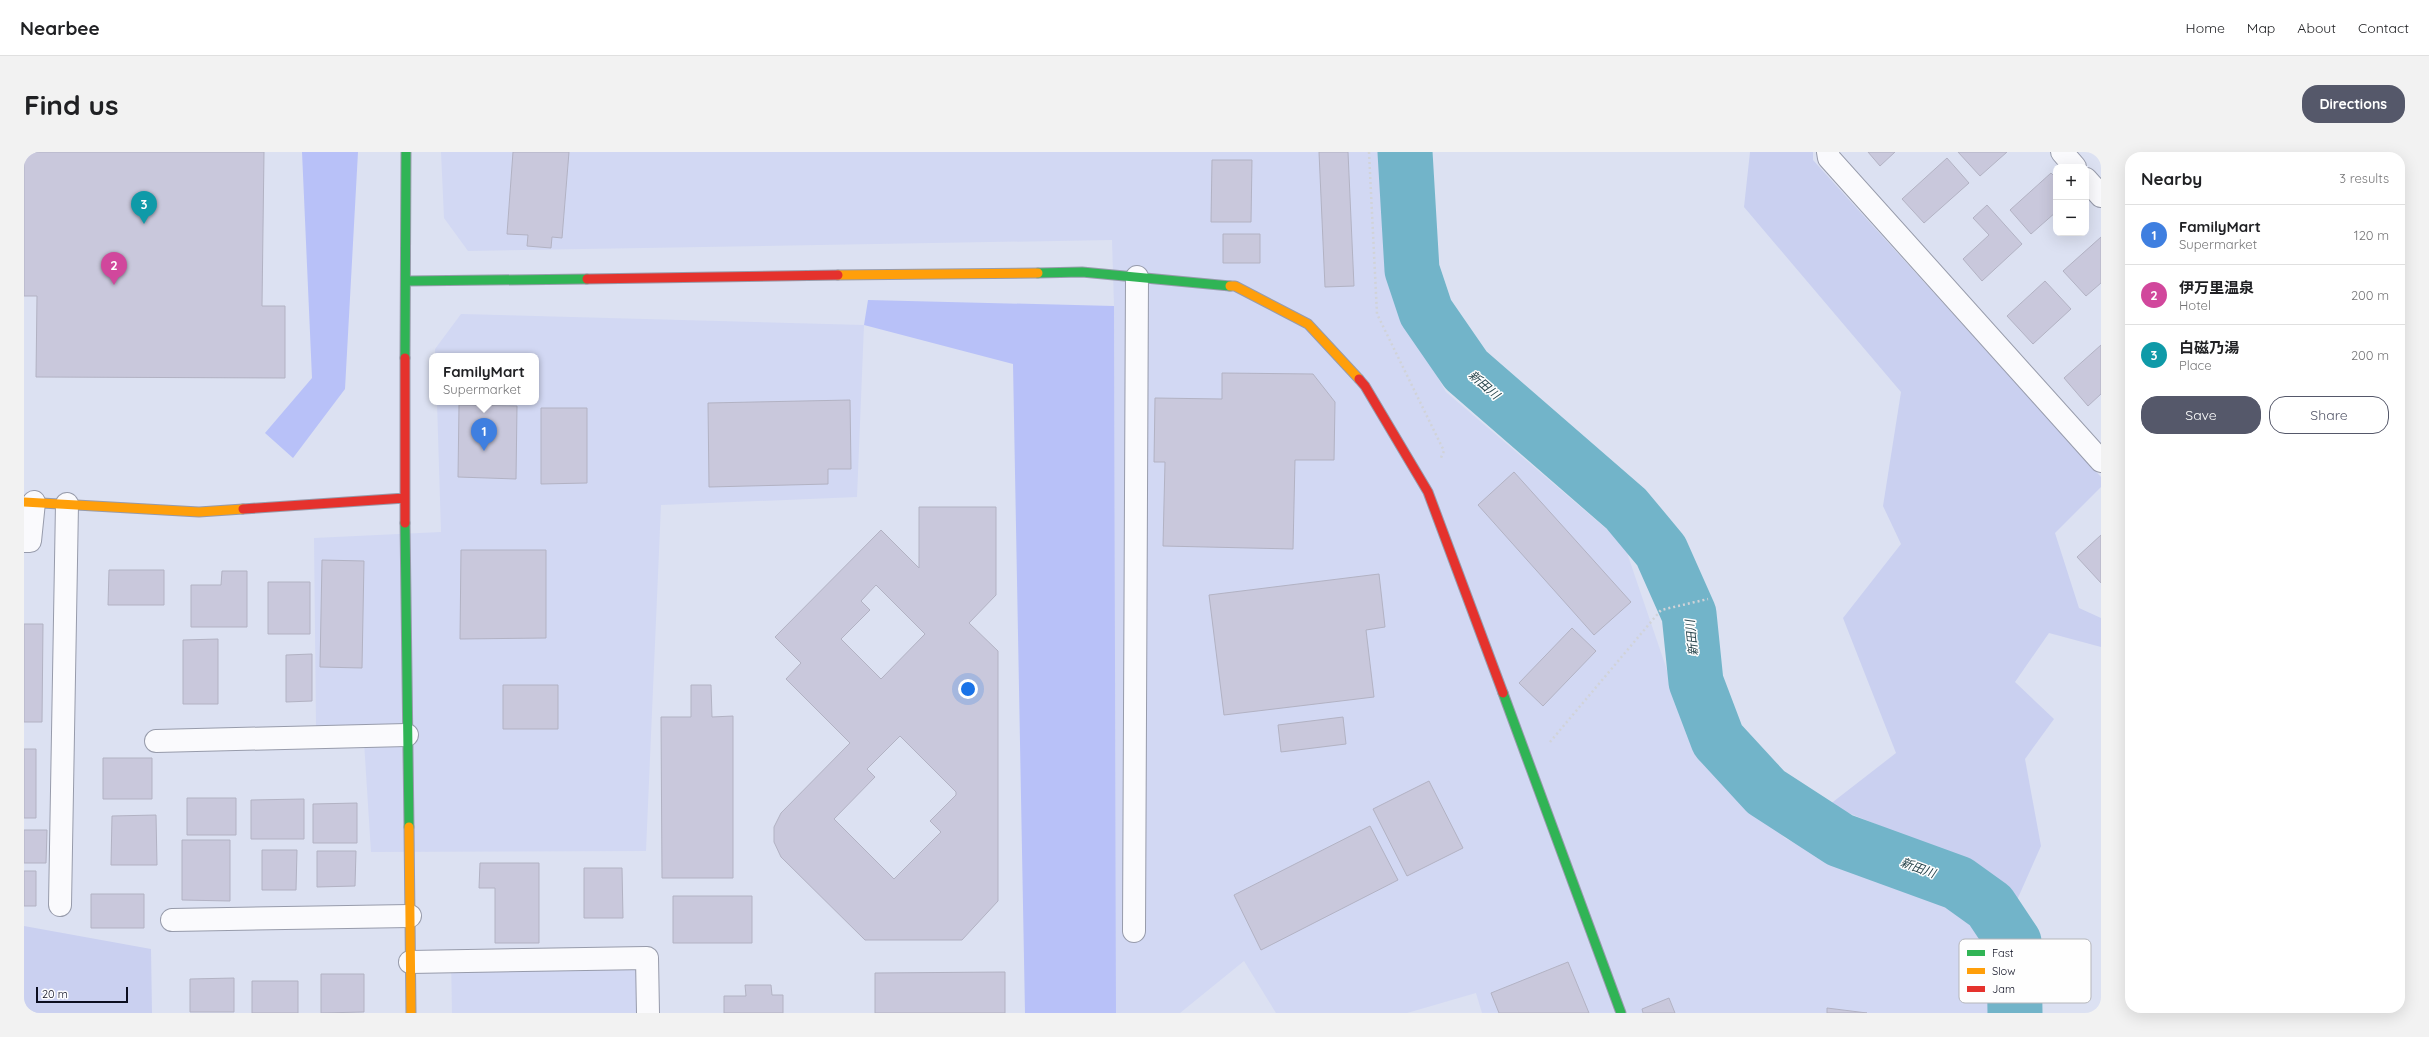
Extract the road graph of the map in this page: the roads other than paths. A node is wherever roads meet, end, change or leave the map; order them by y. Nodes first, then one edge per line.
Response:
1 (406, 152) edge
2 (1828, 152) edge
3 (2062, 152) edge
4 (2072, 164) edge
5 (2089, 182) edge
6 (2101, 196) edge
7 (1137, 277) junction
8 (406, 281) junction
9 (2101, 461) edge
10 (405, 498) junction
11 (29, 502) edge
12 (67, 504) junction
13 (24, 541) edge
14 (407, 735) junction
15 (156, 741) dead end
16 (60, 905) dead end
17 (410, 916) junction
18 (172, 920) dead end
19 (1134, 931) dead end
20 (410, 962) junction
21 (411, 1013) edge
22 (648, 1013) edge
23 (1621, 1013) edge

1 - 8 street
2 - 9 street
3 - 4 street
5 - 6 street
7 - 8 street
7 - 19 street
7 - 23 street
8 - 10 street
10 - 12 street
10 - 14 street
11 - 12 street
11 - 13 street
12 - 16 street
14 - 15 street
14 - 17 street
17 - 18 street
17 - 20 street
20 - 21 street
20 - 22 street

